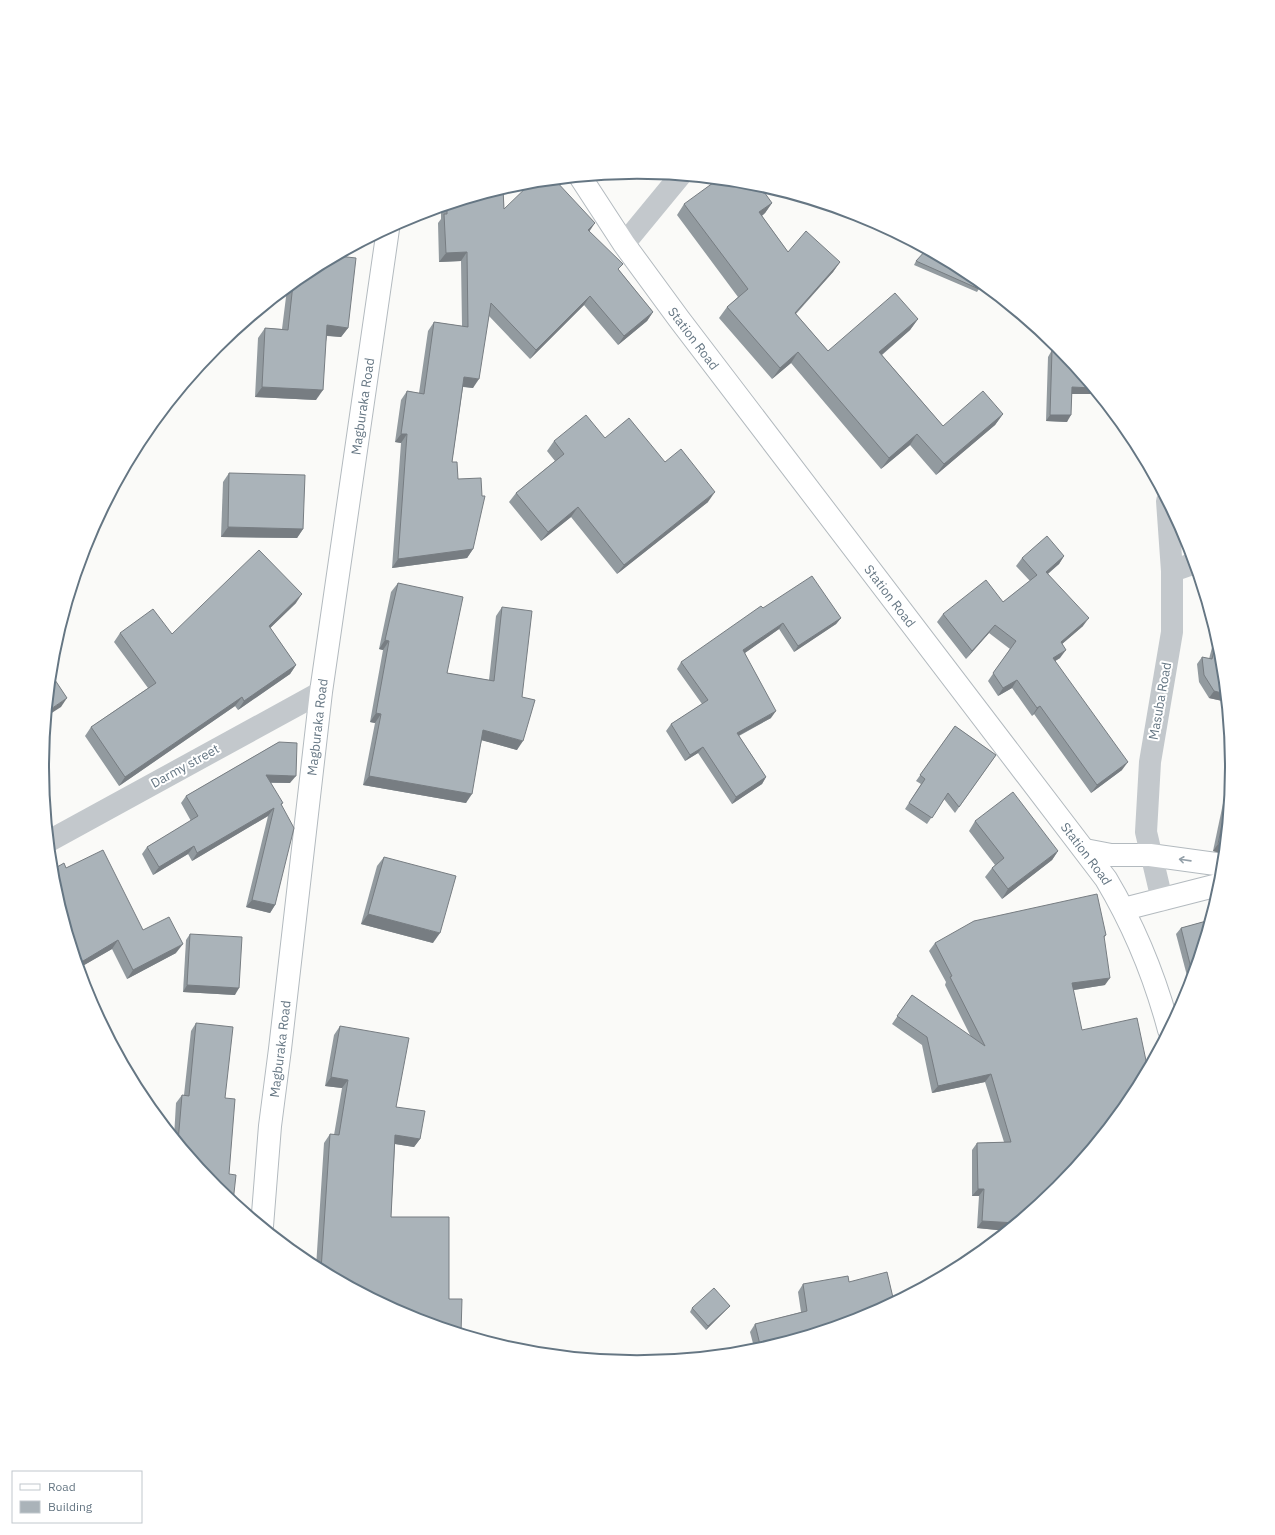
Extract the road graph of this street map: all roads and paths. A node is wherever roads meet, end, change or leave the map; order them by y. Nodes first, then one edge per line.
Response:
1 (677, 180) edge
2 (583, 182) edge
3 (387, 235) edge
4 (624, 244) junction
5 (1168, 513) edge
6 (1190, 565) edge
7 (1172, 571) junction
8 (321, 692) junction
9 (53, 839) edge
10 (1085, 850) junction
11 (1150, 855) junction
12 (1218, 864) edge
13 (1214, 886) edge
14 (1162, 900) junction
15 (1124, 909) junction
16 (1167, 1023) edge
17 (262, 1221) edge

1 - 4 street
2 - 4 street, Station Road
3 - 8 street, Magburaka Road
4 - 10 street, Station Road
5 - 7 street, Masuba Road
6 - 7 street
7 - 11 street, Masuba Road
8 - 9 street, Darmy street
8 - 17 street, Magburaka Road
10 - 11 street
10 - 15 street, Station Road
12 -> 11 street
11 - 14 street, Masuba Road
13 - 14 street
14 - 15 street
15 - 16 street, Station Road

